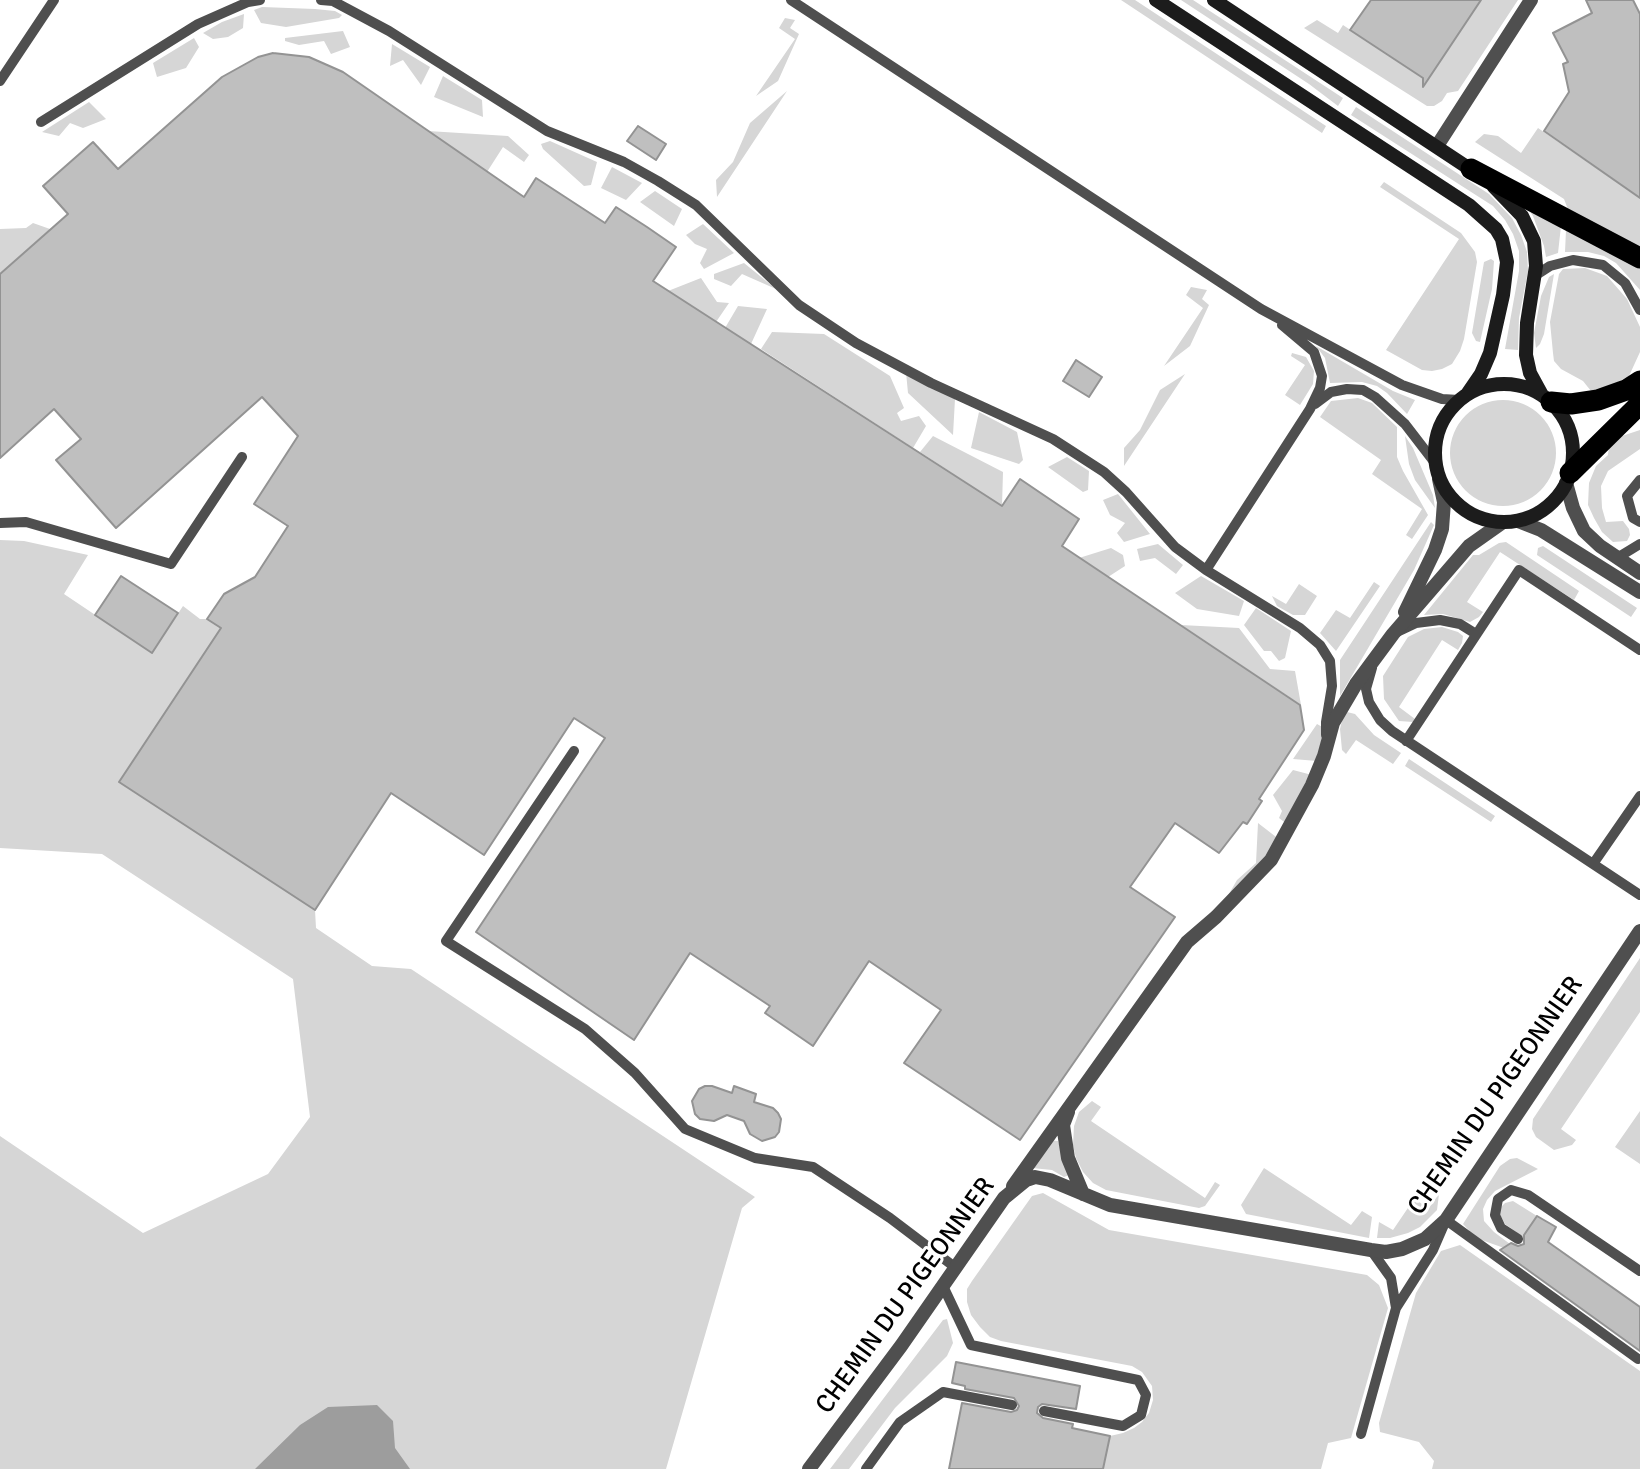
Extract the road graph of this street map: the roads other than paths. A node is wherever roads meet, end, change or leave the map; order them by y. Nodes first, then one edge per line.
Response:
1 (54, 0) edge
2 (260, 0) edge
3 (321, 0) edge
4 (792, 0) edge
5 (1156, 0) edge
6 (1214, 0) edge
7 (1531, 0) edge
8 (0, 81) edge
9 (41, 122) dead end
10 (1437, 146) junction
11 (1471, 169) junction
12 (1640, 258) edge
13 (1536, 275) junction
14 (1261, 309) junction
15 (1640, 310) edge
16 (1640, 381) edge
17 (1464, 397) junction
18 (1546, 398) junction
19 (1640, 404) edge
20 (1310, 409) junction
21 (1632, 420) edge
22 (242, 457) dead end
23 (1435, 464) junction
24 (1568, 478) junction
25 (1440, 479) junction
26 (1640, 480) edge
27 (1510, 521) junction
28 (1640, 522) edge
29 (0, 523) edge
30 (1640, 544) edge
31 (1617, 558) junction
32 (1206, 569) junction
33 (1640, 573) edge
34 (1640, 592) edge
35 (1393, 634) junction
36 (1476, 634) junction
37 (1640, 650) edge
38 (1376, 658) junction
39 (1406, 741) junction
40 (1327, 745) junction
41 (574, 751) dead end
42 (1640, 796) edge
43 (1593, 864) junction
44 (1640, 895) edge
45 (1640, 931) edge
46 (1073, 1100) junction
47 (1083, 1194) junction
48 (1004, 1198) junction
49 (1446, 1220) junction
50 (1518, 1239) dead end
51 (1371, 1250) junction
52 (956, 1268) junction
53 (1640, 1271) edge
54 (943, 1286) junction
55 (1396, 1308) junction
56 (1638, 1359) edge
57 (1012, 1405) dead end
58 (1044, 1411) dead end
59 (1361, 1434) dead end
60 (808, 1469) edge
61 (866, 1469) edge

1 - 8 lane
2 - 9 lane
3 - 32 lane
4 - 14 lane
5 - 17 street
6 - 10 street
7 - 10 street
10 - 11 street
11 - 12 highway
11 - 13 street
13 - 15 lane
13 - 18 street
14 - 17 lane
14 - 20 lane
16 - 18 highway
17 - 18 street
17 - 23 street
18 - 24 street
19 - 21 highway
20 - 23 lane
20 - 32 lane
21 - 24 highway
22 - 29 lane
23 - 25 street
24 - 27 street
24 - 31 street
25 - 27 street
25 - 35 street
26 - 28 lane
27 - 34 street
27 - 35 street
30 - 31 lane
31 - 33 street
32 - 40 lane
35 - 36 lane
35 - 38 street
36 - 37 lane
36 - 39 lane
38 - 39 lane
38 - 40 street
39 - 43 lane
40 - 46 street
41 - 52 lane
42 - 43 lane
43 - 44 lane
45 - 49 street, CHEMIN DU PIGEONNIER
46 - 47 street
46 - 48 street
47 - 48 street, CHEMIN DU PIGEONNIER
47 - 51 street, CHEMIN DU PIGEONNIER
48 - 52 street, CHEMIN DU PIGEONNIER
49 - 51 street, CHEMIN DU PIGEONNIER
49 - 55 lane
49 - 56 lane
50 - 53 lane
51 - 55 lane
52 - 54 street, CHEMIN DU PIGEONNIER
54 - 58 lane
54 - 60 street, CHEMIN DU PIGEONNIER
55 - 59 lane
57 - 61 lane

